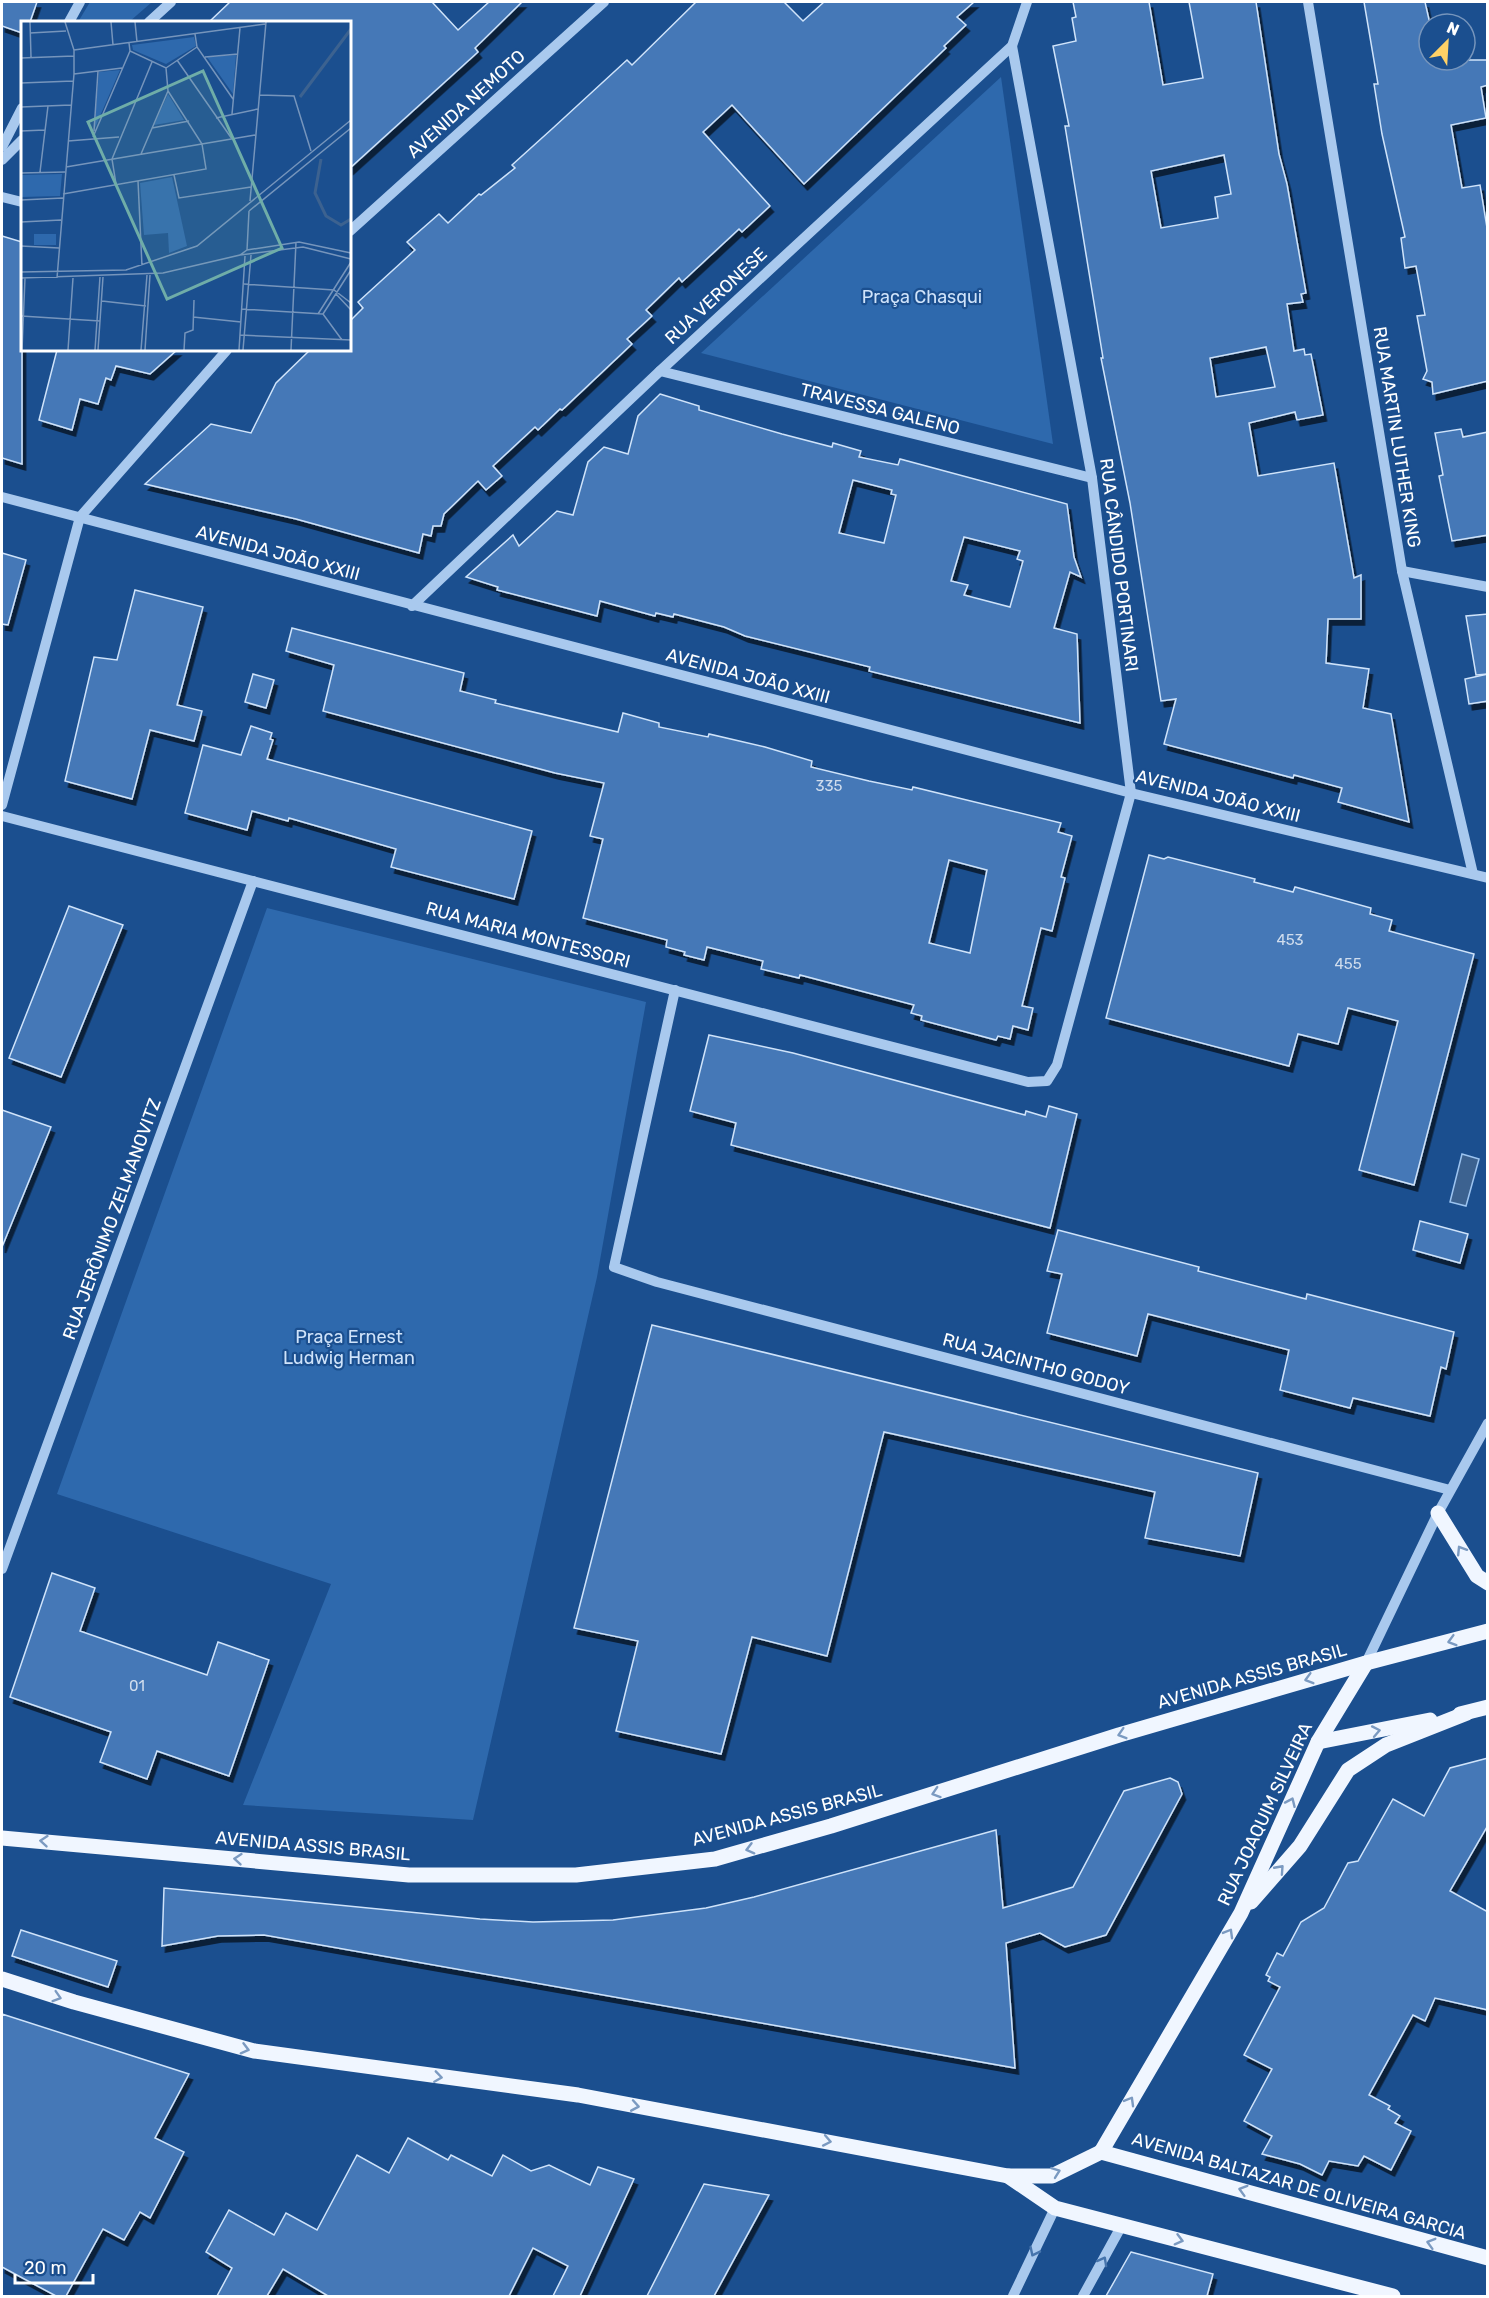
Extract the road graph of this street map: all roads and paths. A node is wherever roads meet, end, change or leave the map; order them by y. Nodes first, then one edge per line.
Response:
1 (80, 2) edge
2 (171, 2) edge
3 (604, 2) edge
4 (1028, 2) edge
5 (1308, 2) edge
6 (70, 21) edge
7 (150, 21) edge
8 (1012, 46) junction
9 (21, 110) edge
10 (21, 141) edge
11 (2, 147) edge
12 (2, 160) edge
13 (2, 197) edge
14 (21, 202) edge
15 (351, 230) edge
16 (226, 351) edge
17 (660, 371) junction
18 (1092, 478) junction
19 (2, 497) edge
20 (80, 517) junction
21 (1402, 571) junction
22 (1488, 587) edge
23 (412, 606) junction
24 (1131, 793) junction
25 (2, 805) edge
26 (2, 816) edge
27 (1473, 874) junction
28 (1488, 878) edge
29 (254, 881) junction
30 (675, 990) junction
31 (1047, 1081) joint
32 (1488, 1423) edge
33 (1450, 1490) junction
34 (1438, 1513) junction
35 (2, 1569) edge
36 (1488, 1582) edge
37 (1488, 1631) edge
38 (1366, 1663) junction
39 (1488, 1707) edge
40 (1467, 1713) junction
41 (1318, 1742) junction
42 (2, 1838) edge
43 (1241, 1913) junction
44 (2, 1979) edge
45 (1101, 2152) junction
46 (1008, 2176) junction
47 (1055, 2208) junction
48 (1122, 2225) junction
49 (1488, 2258) edge
50 (1013, 2296) edge
51 (1083, 2296) edge
52 (1393, 2296) edge

1 - 6 street
2 - 7 street
3 - 15 street, AVENIDA NEMOTO
4 - 8 street, RUA VERONESE
5 - 21 street, RUA MARTIN LUTHER KING
8 - 17 street, RUA VERONESE
8 - 18 street, RUA CÂNDIDO PORTINARI
9 - 11 street
10 - 12 street
13 - 14 street
16 - 20 street
17 - 18 street, TRAVESSA GALENO
17 - 23 street, RUA VERONESE
18 - 24 street, RUA CÂNDIDO PORTINARI
19 - 20 street, AVENIDA JOÃO XXIII
20 - 23 street, AVENIDA JOÃO XXIII
20 - 25 street
21 - 22 street
21 - 27 street, RUA MARTIN LUTHER KING
23 - 24 street, AVENIDA JOÃO XXIII
24 - 27 street, AVENIDA JOÃO XXIII
24 - 31 street, RUA CÂNDIDO PORTINARI
26 - 29 street, RUA MARIA MONTESSORI
27 - 28 street, AVENIDA JOÃO XXIII
29 - 30 street, RUA MARIA MONTESSORI
29 - 35 street, RUA JERÔNIMO ZELMANOVITZ
30 - 31 street, RUA MARIA MONTESSORI
30 - 33 street, RUA JACINTHO GODOY
32 - 33 street, RUA JOAQUIM SILVEIRA
33 - 34 street, RUA JOAQUIM SILVEIRA
36 -> 34 main road
34 - 38 street, RUA JOAQUIM SILVEIRA
37 -> 38 main road, AVENIDA ASSIS BRASIL
38 - 41 main road, RUA JOAQUIM SILVEIRA
38 -> 42 main road, AVENIDA ASSIS BRASIL
39 - 40 main road
41 -> 40 main road
43 -> 40 main road
43 -> 41 main road, RUA JOAQUIM SILVEIRA
45 -> 43 main road, RUA JOAQUIM SILVEIRA
44 -> 46 main road
46 -> 45 main road
49 -> 45 main road, AVENIDA BALTAZAR DE OLIVEIRA GARCIA
46 - 47 main road
47 - 48 main road
47 -> 50 street
51 -> 48 street
48 -> 52 main road

